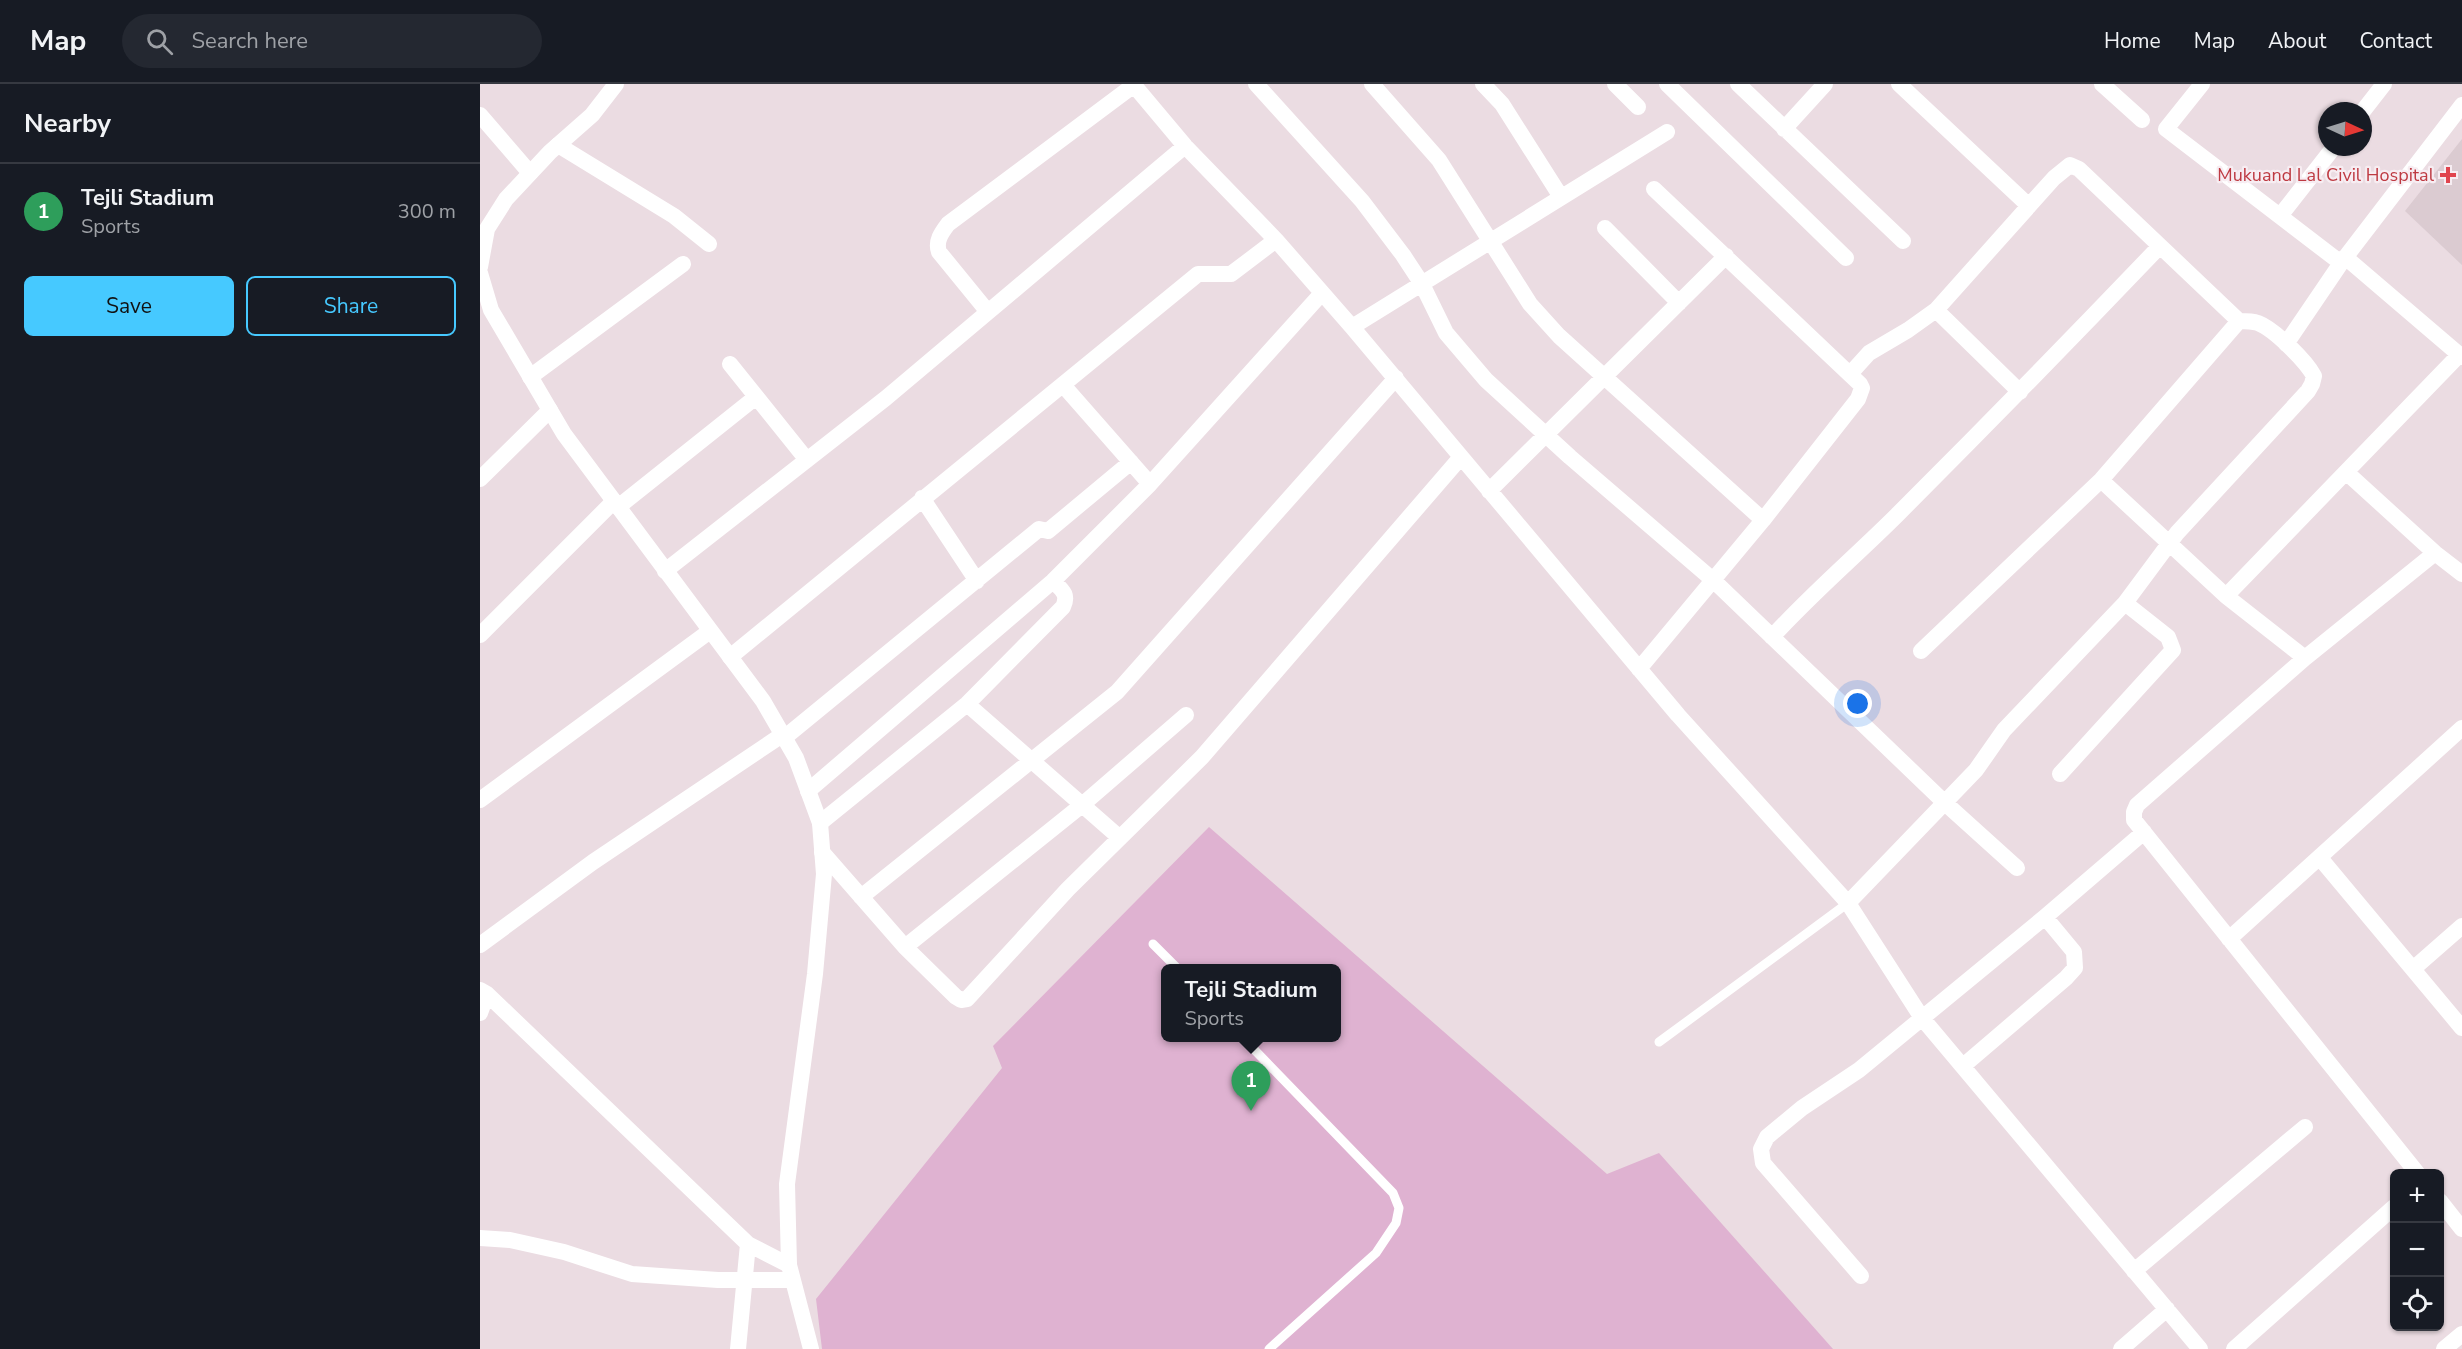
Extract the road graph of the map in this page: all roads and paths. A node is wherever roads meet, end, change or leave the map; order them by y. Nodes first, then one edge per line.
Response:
1 (616, 84) edge
2 (1134, 84) edge
3 (1256, 84) edge
4 (1372, 84) edge
5 (1483, 84) edge
6 (1615, 84) edge
7 (1667, 84) edge
8 (1738, 84) edge
9 (1826, 84) edge
10 (1899, 84) edge
11 (2202, 84) edge
12 (2384, 84) edge
13 (2104, 85) edge
14 (2370, 102) edge
15 (2462, 105) edge
16 (1638, 107) dead end
17 (480, 115) edge
18 (2142, 120) dead end
19 (1784, 129) junction
20 (1667, 132) dead end
21 (558, 145) junction
22 (1185, 146) junction
23 (2327, 156) edge
24 (530, 173) junction
25 (1654, 189) dead end
26 (1561, 197) junction
27 (2029, 206) junction
28 (2280, 216) junction
29 (1605, 228) dead end
30 (483, 231) edge
31 (1276, 240) junction
32 (1491, 241) junction
33 (1903, 242) dead end
34 (709, 244) dead end
35 (2160, 246) junction
36 (1726, 256) junction
37 (1846, 258) dead end
38 (2343, 260) junction
39 (683, 264) dead end
40 (480, 267) edge
41 (480, 273) edge
42 (1422, 284) junction
43 (1322, 293) junction
44 (1679, 303) junction
45 (1936, 310) junction
46 (988, 312) junction
47 (2239, 321) junction
48 (1352, 327) junction
49 (2286, 344) junction
50 (2461, 356) edge
51 (730, 364) dead end
52 (1850, 374) junction
53 (530, 377) junction
54 (1604, 377) junction
55 (1396, 378) junction
56 (1063, 385) junction
57 (2020, 392) junction
58 (756, 397) junction
59 (550, 410) junction
60 (1546, 435) junction
61 (1461, 457) junction
62 (807, 460) junction
63 (1131, 462) junction
64 (2346, 472) junction
65 (480, 479) edge
66 (2101, 480) junction
67 (1150, 484) junction
68 (1489, 491) junction
69 (922, 498) junction
70 (616, 504) junction
71 (1763, 520) junction
72 (2170, 543) junction
73 (2435, 553) junction
74 (665, 572) junction
75 (2462, 574) edge
76 (1713, 580) junction
77 (977, 581) junction
78 (1053, 581) junction
79 (2226, 596) junction
80 (2125, 603) junction
81 (711, 631) junction
82 (480, 635) edge
83 (1772, 637) junction
84 (1921, 651) dead end
85 (729, 657) junction
86 (2305, 658) junction
87 (1640, 669) junction
88 (967, 704) junction
89 (1186, 715) dead end
90 (2462, 728) edge
91 (783, 736) junction
92 (1032, 760) junction
93 (2060, 774) dead end
94 (808, 791) junction
95 (480, 800) edge
96 (1945, 803) junction
97 (1082, 805) junction
98 (820, 824) junction
99 (2144, 832) junction
100 (1120, 838) junction
101 (822, 852) junction
102 (2320, 858) junction
103 (2017, 868) dead end
104 (861, 897) junction
105 (1848, 903) junction
106 (2045, 917) junction
107 (2462, 926) edge
108 (2229, 939) junction
109 (1153, 944) dead end
110 (480, 945) edge
111 (905, 947) junction
112 (1172, 964) edge
113 (2413, 969) junction
114 (484, 992) edge
115 (480, 1013) edge
116 (1922, 1018) junction
117 (2462, 1028) edge
118 (1248, 1042) edge
119 (1659, 1042) dead end
120 (1963, 1066) junction
121 (2305, 1127) dead end
122 (2415, 1169) edge
123 (2444, 1207) edge
124 (2390, 1211) edge
125 (2462, 1229) edge
126 (480, 1238) edge
127 (748, 1244) junction
128 (2134, 1271) junction
129 (791, 1273) junction
130 (1861, 1276) dead end
131 (745, 1280) junction
132 (2167, 1309) junction
133 (2462, 1334) edge
134 (738, 1349) edge
135 (811, 1349) edge
136 (1269, 1349) edge
137 (2121, 1349) edge
138 (2200, 1349) edge
139 (2234, 1349) edge
140 (2445, 1349) edge

1 - 21 street
2 - 22 street
2 - 46 street
3 - 42 street
4 - 32 street
5 - 26 street
6 - 16 street
7 - 37 street
8 - 19 street
9 - 19 street
10 - 27 street
11 - 28 street
12 - 14 street
13 - 18 street
15 - 38 street
17 - 24 street
19 - 33 street
20 - 26 street
21 - 24 street
21 - 34 street
22 - 31 street
22 - 46 street
23 - 28 street
24 - 30 street
25 - 36 street
26 - 32 street
27 - 35 street
27 - 45 street
28 - 38 street
29 - 44 street
30 - 40 street
31 - 43 street
31 - 56 street
32 - 42 street
32 - 54 street
35 - 47 street
35 - 57 street
36 - 44 street
36 - 52 street
38 - 49 street
38 - 50 street
39 - 53 street
41 - 53 street
42 - 48 street
42 - 60 street
43 - 48 street
43 - 67 street
44 - 54 street
45 - 52 street
45 - 57 street
46 - 62 street
47 - 49 street
47 - 66 street
48 - 55 street
49 - 72 street
50 - 64 street
51 - 58 street
52 - 71 street
53 - 59 street
54 - 60 street
54 - 71 street
55 - 61 street
55 - 92 street
56 - 63 street
56 - 69 street
57 - 83 street
58 - 62 street
58 - 70 street
59 - 65 street
59 - 70 street
60 - 68 street
60 - 76 street
61 - 68 street
61 - 100 street
62 - 74 street
63 - 67 street
63 - 77 street
64 - 73 street
64 - 79 street
66 - 72 street
66 - 84 street
67 - 78 street
68 - 87 street
69 - 77 street
69 - 85 street
70 - 74 street
70 - 82 street
71 - 76 street
72 - 79 street
72 - 80 street
73 - 75 street
73 - 86 street
74 - 81 street
76 - 83 street
76 - 87 street
77 - 91 street
78 - 88 street
78 - 94 street
79 - 86 street
80 - 93 street
80 - 96 street
81 - 85 street
81 - 95 street
83 - 96 street
85 - 91 street
86 - 99 street
87 - 105 street
88 - 92 street
88 - 98 street
89 - 97 street
90 - 102 street
91 - 94 street
91 - 110 street
92 - 97 street
92 - 104 street
94 - 98 street
96 - 103 street
96 - 105 street
97 - 100 street
97 - 111 street
98 - 101 street
99 - 106 street
99 - 108 street
100 - 111 street
101 - 104 street
101 - 129 street
102 - 108 street
102 - 113 street
104 - 111 street
105 - 116 street
105 - 119 lane
106 - 116 street
106 - 120 street
107 - 113 street
108 - 122 street
109 - 112 lane
113 - 117 street
114 - 115 street
114 - 127 street
116 - 120 street
116 - 130 street
118 - 136 lane
120 - 128 street
121 - 128 street
123 - 125 street
124 - 139 street
126 - 131 street
127 - 129 street
127 - 131 street
128 - 132 street
129 - 131 street
129 - 135 street
131 - 134 street
132 - 137 street
132 - 138 street
133 - 140 street

